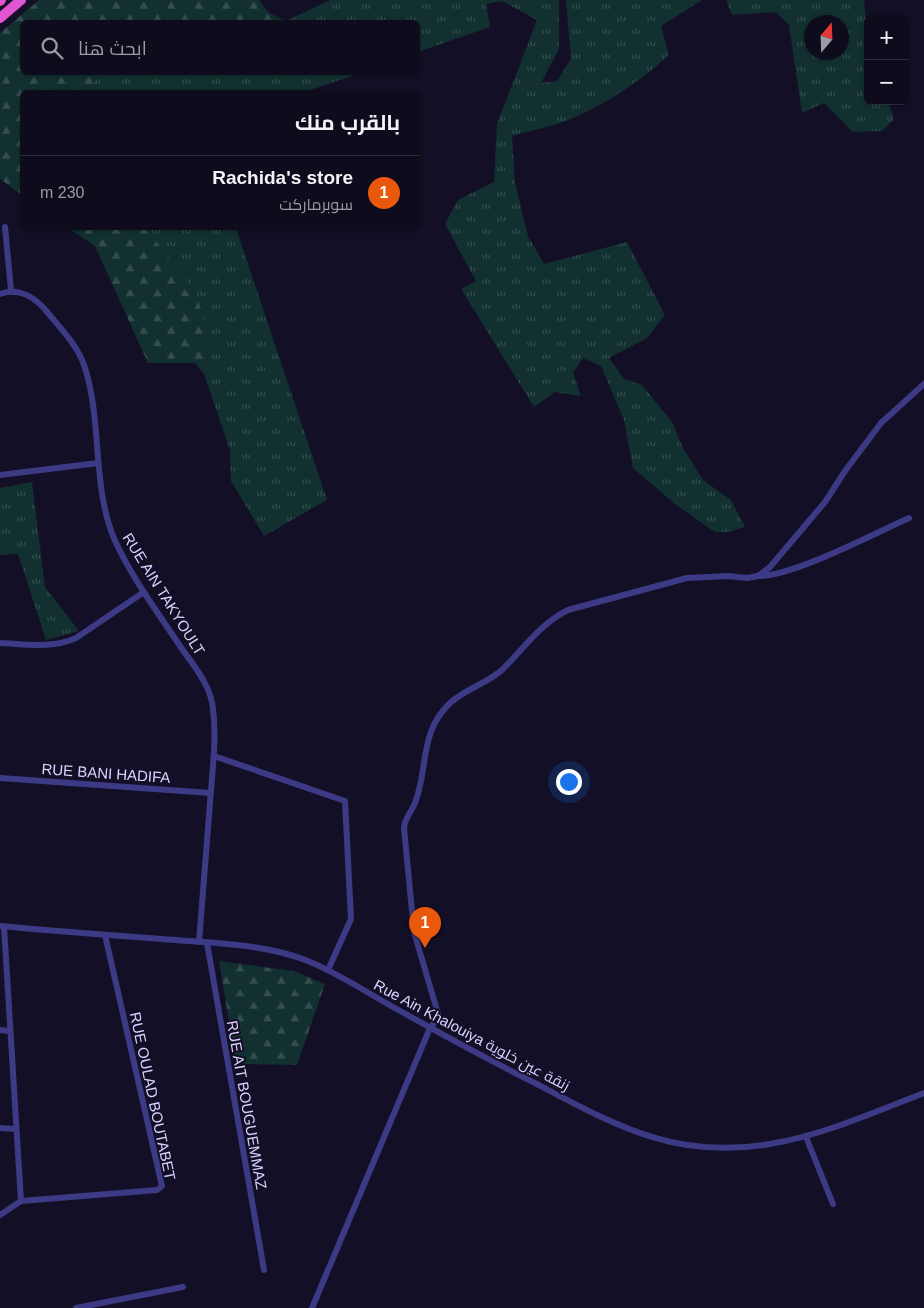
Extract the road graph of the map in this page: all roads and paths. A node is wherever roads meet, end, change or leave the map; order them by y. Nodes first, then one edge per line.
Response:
1 (21, 0) edge
2 (0, 18) edge
3 (5, 227) dead end
4 (11, 290) junction
5 (0, 294) edge
6 (924, 384) edge
7 (98, 463) junction
8 (0, 475) edge
9 (909, 518) dead end
10 (758, 576) junction
11 (144, 592) junction
12 (0, 643) edge
13 (214, 756) junction
14 (0, 778) edge
15 (211, 793) junction
16 (2, 927) edge
17 (105, 935) junction
18 (203, 943) junction
19 (328, 970) junction
20 (430, 1028) junction
21 (0, 1030) edge
22 (10, 1031) junction
23 (924, 1093) edge
24 (0, 1128) edge
25 (16, 1129) junction
26 (806, 1137) junction
27 (20, 1201) junction
28 (833, 1204) dead end
29 (0, 1215) edge
30 (264, 1270) dead end
31 (183, 1287) dead end
32 (76, 1308) edge
33 (312, 1308) edge

1 - 2 highway
3 - 4 street
4 - 5 street
4 - 7 street, RUE AIN TAKYOULT
6 - 10 street
7 - 8 street
7 - 11 street, RUE AIN TAKYOULT
9 - 10 street
10 - 20 street
11 - 12 street
11 - 13 street, RUE AIN TAKYOULT
13 - 15 street, RUE AIN TAKYOULT
13 - 19 street
14 - 15 street, RUE BANI HADIFA
15 - 18 street, RUE AIN TAKYOULT
16 - 17 street, Rue Ain Khalouiya زنقة عين خلوية
16 - 22 street
17 - 18 street, Rue Ain Khalouiya زنقة عين خلوية
17 - 27 street, RUE OULAD BOUTABET
18 - 19 street, Rue Ain Khalouiya زنقة عين خلوية
18 - 30 street, RUE AIT BOUGUEMMAZ
19 - 20 street, Rue Ain Khalouiya زنقة عين خلوية
20 - 26 street, Rue Ain Khalouiya زنقة عين خلوية
20 - 33 street
21 - 22 street
22 - 25 street
23 - 26 street, Rue Ain Khalouiya زنقة عين خلوية
24 - 25 street
25 - 27 street
26 - 28 street
27 - 29 street
31 - 32 street

